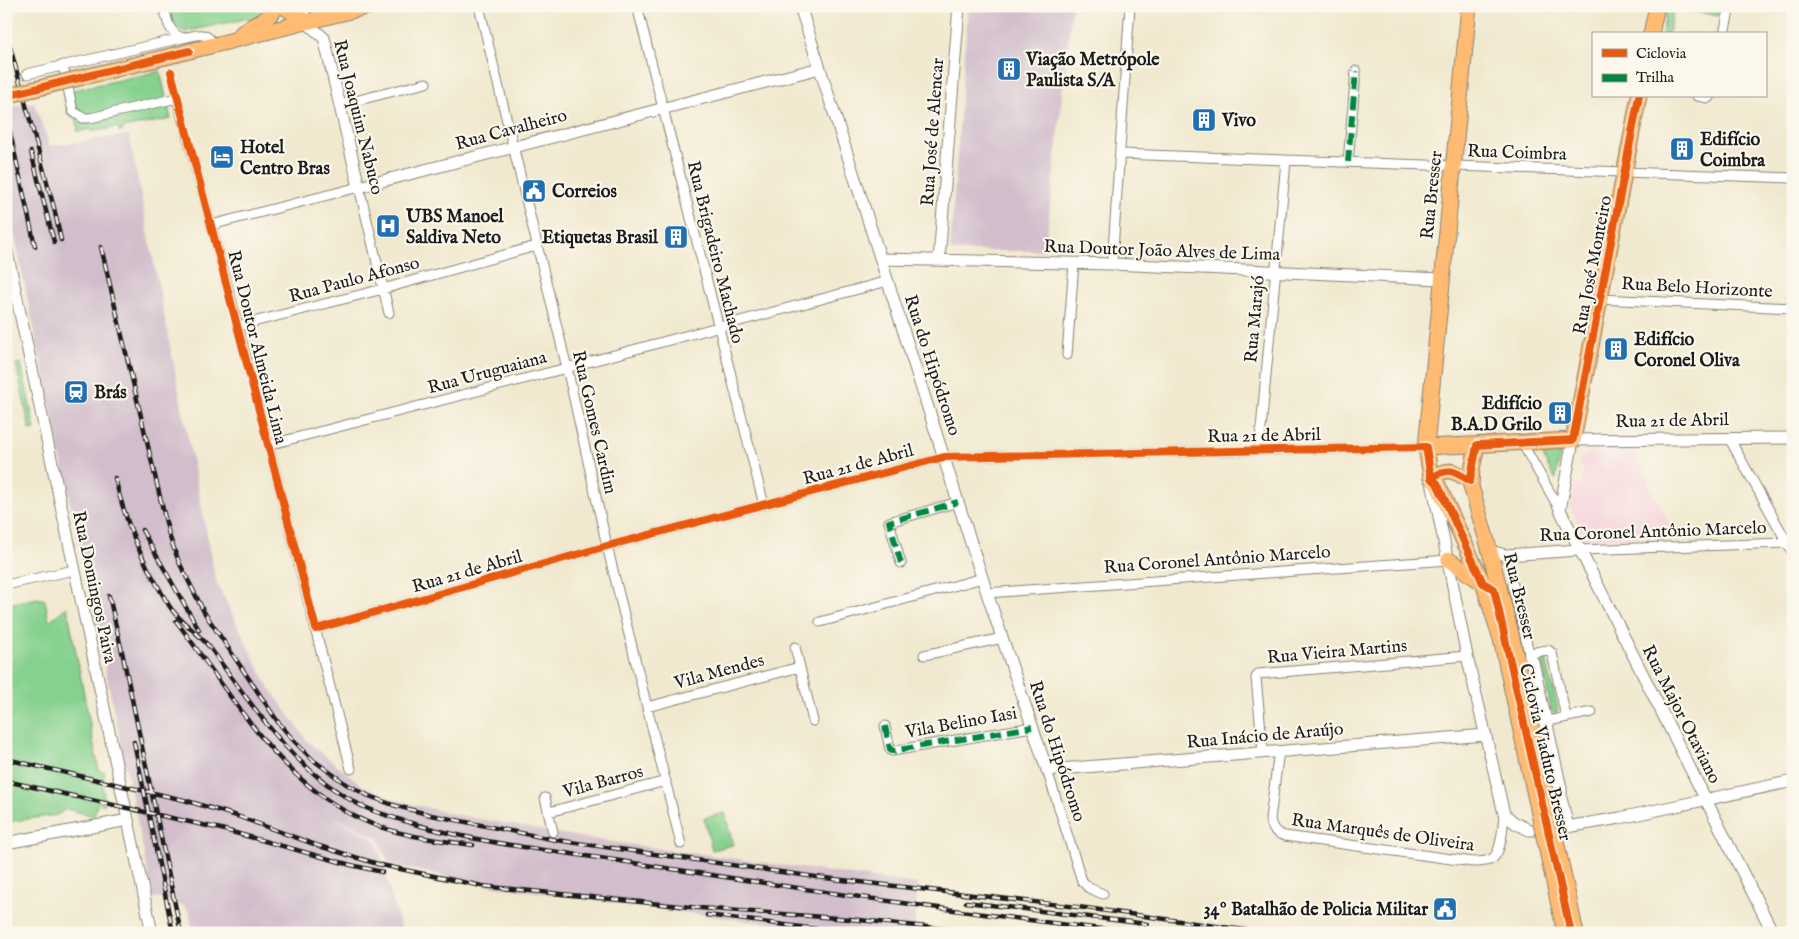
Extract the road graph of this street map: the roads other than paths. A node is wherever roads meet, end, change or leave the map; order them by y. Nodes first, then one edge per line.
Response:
1 (164, 6) edge
2 (277, 6) edge
3 (283, 6) edge
4 (301, 6) edge
5 (370, 6) edge
6 (479, 6) edge
7 (637, 6) edge
8 (800, 6) edge
9 (959, 6) edge
10 (1130, 6) edge
11 (1469, 6) edge
12 (1657, 6) edge
13 (1730, 6) edge
14 (306, 22) junction
15 (1651, 32) edge
16 (1724, 32) edge
17 (182, 38) junction
18 (234, 40) junction
19 (216, 45) junction
20 (63, 65) junction
21 (820, 68) junction
22 (1356, 71) dead end
23 (27, 74) dead end
24 (426, 83) dead end
25 (6, 96) edge
26 (1639, 98) edge
27 (340, 105) junction
28 (662, 108) junction
29 (513, 147) junction
30 (1120, 154) junction
31 (1286, 160) junction
32 (1348, 162) junction
33 (1453, 166) junction
34 (1625, 172) junction
35 (1793, 178) edge
36 (359, 187) junction
37 (211, 225) junction
38 (536, 246) junction
39 (6, 247) edge
40 (881, 259) junction
41 (939, 260) junction
42 (1074, 263) junction
43 (1112, 264) junction
44 (1275, 271) junction
45 (1441, 279) junction
46 (888, 281) junction
47 (383, 289) junction
48 (1600, 299) junction
49 (1793, 308) edge
50 (389, 313) dead end
51 (238, 326) junction
52 (718, 326) junction
53 (1066, 355) dead end
54 (567, 368) junction
55 (1793, 436) edge
56 (1729, 438) junction
57 (1573, 440) junction
58 (1522, 443) junction
59 (268, 445) junction
60 (1477, 445) junction
61 (1426, 447) junction
62 (1259, 450) junction
63 (944, 457) junction
64 (1431, 478) junction
65 (1470, 482) junction
66 (958, 502) junction
67 (764, 505) junction
68 (1560, 510) junction
69 (1787, 544) junction
70 (607, 546) junction
71 (1579, 550) junction
72 (1793, 553) edge
73 (1492, 558) junction
74 (1449, 560) junction
75 (901, 563) dead end
76 (74, 570) junction
77 (983, 578) junction
78 (1483, 583) junction
79 (6, 585) edge
80 (1513, 585) dead end
81 (987, 593) junction
82 (820, 622) dead end
83 (316, 629) junction
84 (1506, 636) junction
85 (1002, 638) junction
86 (795, 647) dead end
87 (1529, 653) junction
88 (924, 655) dead end
89 (1467, 656) junction
90 (800, 667) junction
91 (647, 707) junction
92 (1592, 712) dead end
93 (1566, 717) junction
94 (813, 721) dead end
95 (1544, 721) junction
96 (885, 726) dead end
97 (1032, 727) junction
98 (1486, 735) junction
99 (1279, 751) junction
100 (1263, 752) junction
101 (351, 769) dead end
102 (1047, 770) junction
103 (666, 781) junction
104 (1793, 782) edge
105 (545, 798) dead end
106 (1706, 800) junction
107 (548, 812) junction
108 (1504, 814) junction
109 (128, 820) junction
110 (1569, 827) junction
111 (553, 832) dead end
112 (6, 843) edge
113 (681, 844) dead end
114 (1104, 894) dead end
115 (152, 933) edge
116 (1565, 933) edge
117 (1576, 933) edge
118 (1773, 933) edge

1 - 17 street
2 - 18 main road
3 - 14 main road
4 - 14 street
5 - 14 main road
6 - 29 street, Rua Gomes Cardim
7 - 28 street, Rua Brigadeiro Machado
8 - 21 street, Rua do Hipódromo
9 - 41 street, Rua José de Alencar
10 - 30 street
11 - 33 main road, Rua Bresser
12 - 15 main road
13 - 16 street
14 - 18 main road
14 - 27 street, Rua Joaquim Nabuco
17 - 19 street
17 - 20 street
18 - 19 main road
19 - 25 main road, bridge
20 - 23 street
20 - 37 street, Rua Doutor Almeida Lima
21 - 28 street, Rua Cavalheiro
21 - 40 street, Rua do Hipódromo
22 - 32 street
24 - 27 street
26 - 34 main road, Rua José Monteiro
27 - 36 street, Rua Joaquim Nabuco
28 - 29 street, Rua Cavalheiro
28 - 52 street, Rua Brigadeiro Machado
29 - 36 street, Rua Cavalheiro
29 - 38 street, Rua Gomes Cardim
30 - 31 street, Rua Coimbra
30 - 43 street
31 - 32 street, Rua Coimbra
31 - 44 street, Rua Marajó
32 - 33 street, Rua Coimbra
33 - 34 street, Rua Coimbra
33 - 45 main road, Rua Bresser
34 - 35 street, Rua Coimbra
34 - 48 main road, Rua José Monteiro
36 - 37 street, Rua Cavalheiro
36 - 47 street, Rua Joaquim Nabuco
37 - 51 street, Rua Doutor Almeida Lima
38 - 47 street, Rua Paulo Afonso
38 - 54 street, Rua Gomes Cardim
39 - 76 street, Rua Domingos Paiva
40 - 41 street, Rua Doutor João Alves de Lima
40 - 46 street, Rua do Hipódromo
41 - 42 street, Rua Doutor João Alves de Lima
42 - 43 street, Rua Doutor João Alves de Lima
42 - 53 street
43 - 44 street, Rua Doutor João Alves de Lima
44 - 45 street, Rua Doutor João Alves de Lima
44 - 62 street, Rua Marajó
45 - 61 main road, Rua Bresser
46 - 52 street, Rua Uruguaiana
46 - 63 street, Rua do Hipódromo
47 - 50 street, Rua Joaquim Nabuco
47 - 51 street, Rua Paulo Afonso
48 - 49 street, Rua Belo Horizonte
48 - 57 main road, Rua José Monteiro
51 - 59 street, Rua Doutor Almeida Lima
52 - 54 street, Rua Uruguaiana
52 - 67 street, Rua Brigadeiro Machado
54 - 59 street, Rua Uruguaiana
54 - 70 street, Rua Gomes Cardim
55 - 56 street, Rua 21 de Abril
56 - 57 street, Rua 21 de Abril
56 - 69 street
57 - 58 main road, Rua 21 de Abril
57 - 68 street
58 - 60 main road, Rua 21 de Abril
58 - 68 street, Rua Major Otaviano
59 - 83 street, Rua Doutor Almeida Lima
60 - 61 main road, Rua 21 de Abril
60 - 65 main road, Rua Bresser
61 - 62 street, Rua 21 de Abril
61 - 64 main road, Rua Bresser
62 - 63 street, Rua 21 de Abril
63 - 66 street, Rua do Hipódromo
63 - 67 street, Rua 21 de Abril
64 - 65 main road
64 - 74 street, Rua Bresser
64 - 78 main road, Rua Bresser
65 - 73 main road, Rua Bresser
66 - 75 street
66 - 77 street, Rua do Hipódromo
67 - 70 street, Rua 21 de Abril
68 - 71 street, Rua Major Otaviano
69 - 71 street, Rua Coronel Antônio Marcelo
69 - 72 street
70 - 83 street, Rua 21 de Abril
70 - 91 street, Rua Gomes Cardim
71 - 73 street, Rua Coronel Antônio Marcelo
71 - 106 street, Rua Major Otaviano
73 - 84 main road, Rua Bresser
74 - 78 main road
74 - 81 street, Rua Coronel Antônio Marcelo
74 - 89 street, Rua Bresser
76 - 79 street
76 - 109 street, Rua Domingos Paiva
77 - 81 street, Rua do Hipódromo
77 - 82 street
78 - 84 main road, Rua Bresser
80 - 87 street
81 - 85 street, Rua do Hipódromo
83 - 101 street, Rua Doutor Almeida Lima
84 - 116 main road, Rua Bresser, bridge
84 - 117 main road, Rua Bresser, bridge
85 - 88 street
85 - 97 street, Rua do Hipódromo
86 - 90 street
87 - 93 street
87 - 95 street
89 - 98 street, Rua Bresser
89 - 100 street, Rua Vieira Martins
90 - 91 street, Vila Mendes
90 - 94 street
91 - 103 street, Rua Gomes Cardim
92 - 93 street
93 - 95 street
95 - 110 street
96 - 97 street, Vila Belino Iasi
97 - 102 street, Rua do Hipódromo
98 - 99 street, Rua Inácio de Araújo
98 - 108 street, Rua Bresser
99 - 100 street, Rua Inácio de Araújo
99 - 108 street, Rua Marquês de Oliveira
100 - 102 street, Rua Inácio de Araújo
102 - 114 street, Rua do Hipódromo
103 - 107 street, Vila Barros
103 - 113 street, Rua Gomes Cardim
104 - 106 street
105 - 107 street
106 - 110 street
106 - 118 street, Rua Major Otaviano
107 - 111 street
108 - 110 street
109 - 112 street
109 - 115 street, Rua Domingos Paiva

